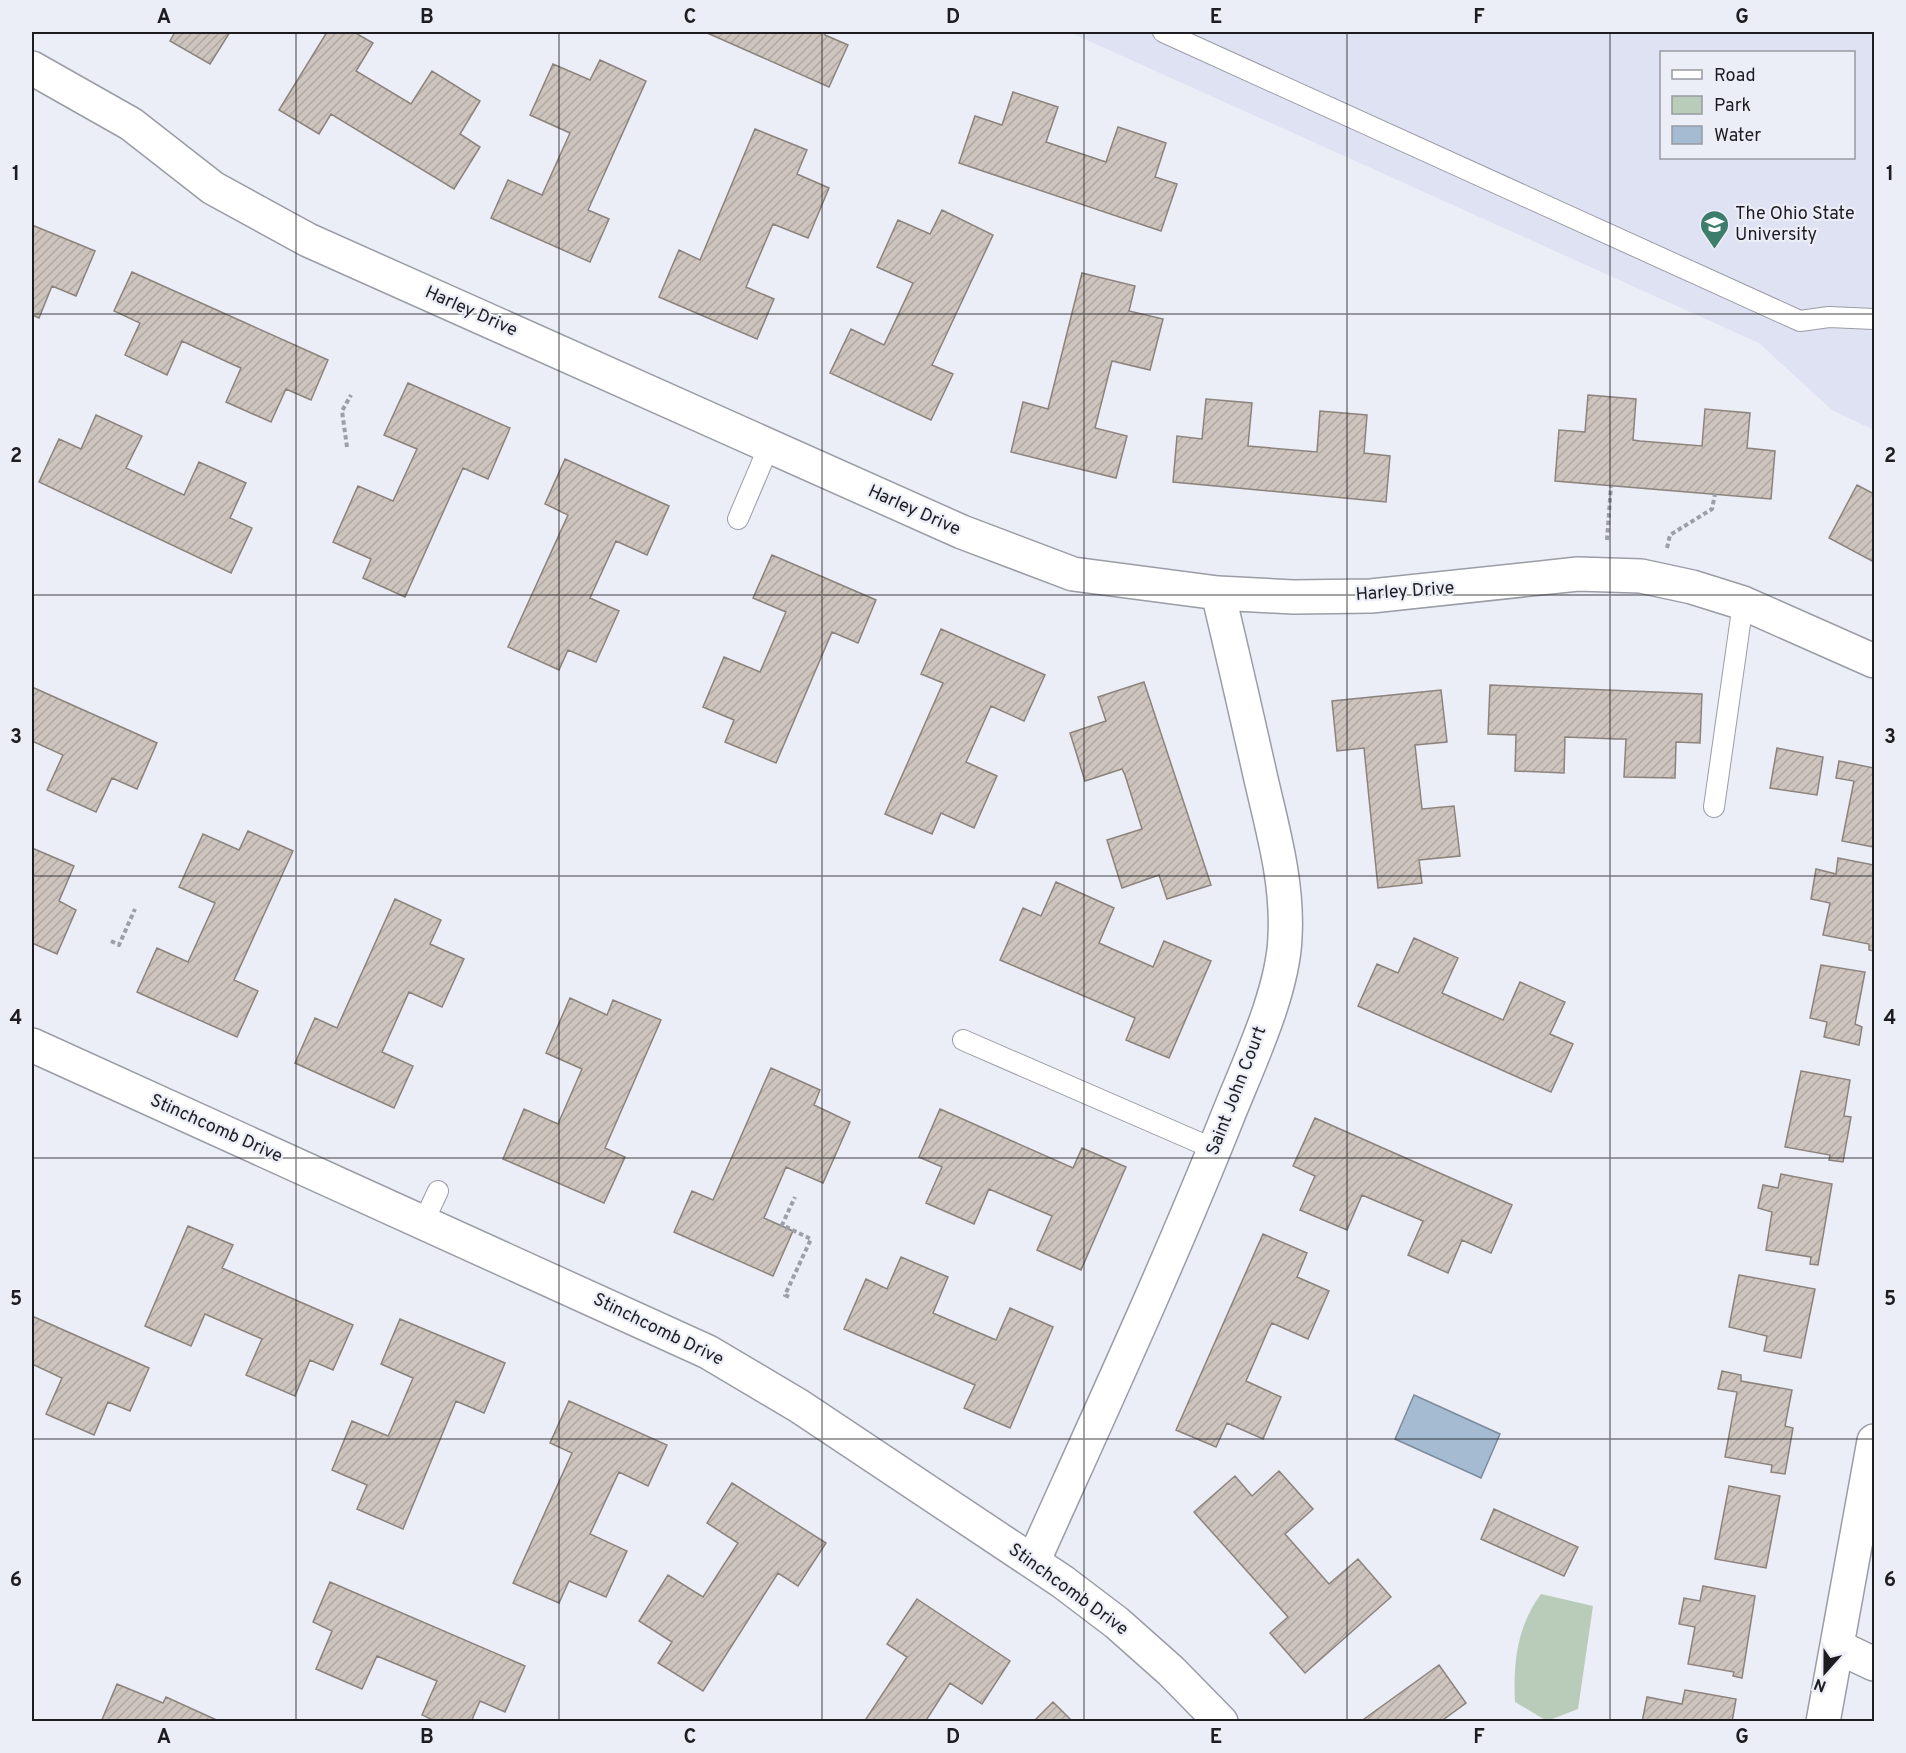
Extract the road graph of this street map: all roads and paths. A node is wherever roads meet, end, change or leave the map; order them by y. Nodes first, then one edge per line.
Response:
1 (1163, 32) edge
2 (32, 68) edge
3 (1875, 319) edge
4 (351, 395) dead end
5 (770, 446) junction
6 (347, 447) dead end
7 (1611, 486) dead end
8 (1715, 494) dead end
9 (738, 519) dead end
10 (1607, 544) dead end
11 (1667, 549) dead end
12 (1218, 593) junction
13 (1743, 603) junction
14 (1875, 661) edge
15 (1714, 807) dead end
16 (135, 909) dead end
17 (111, 941) dead end
18 (963, 1040) dead end
19 (32, 1045) edge
20 (1214, 1149) junction
21 (438, 1191) dead end
22 (795, 1197) dead end
23 (423, 1223) junction
24 (789, 1297) dead end
25 (1875, 1441) edge
26 (1033, 1562) junction
27 (1838, 1647) junction
28 (1875, 1664) edge
29 (1221, 1722) edge
30 (1823, 1722) edge

1 - 3 lane
2 - 5 street, Harley Drive
4 - 6 path
5 - 9 lane
5 - 12 street, Harley Drive
7 - 10 path
8 - 11 path
12 - 13 street, Harley Drive
12 - 20 street, Saint John Court
13 - 14 street, Harley Drive
13 - 15 lane
16 - 17 path
18 - 20 lane
19 - 23 street, Stinchcomb Drive
20 - 26 street, Saint John Court
21 - 23 lane
22 - 24 path
23 - 26 street, Stinchcomb Drive
25 - 27 street
26 - 29 street, Stinchcomb Drive
27 - 28 street
27 - 30 street

